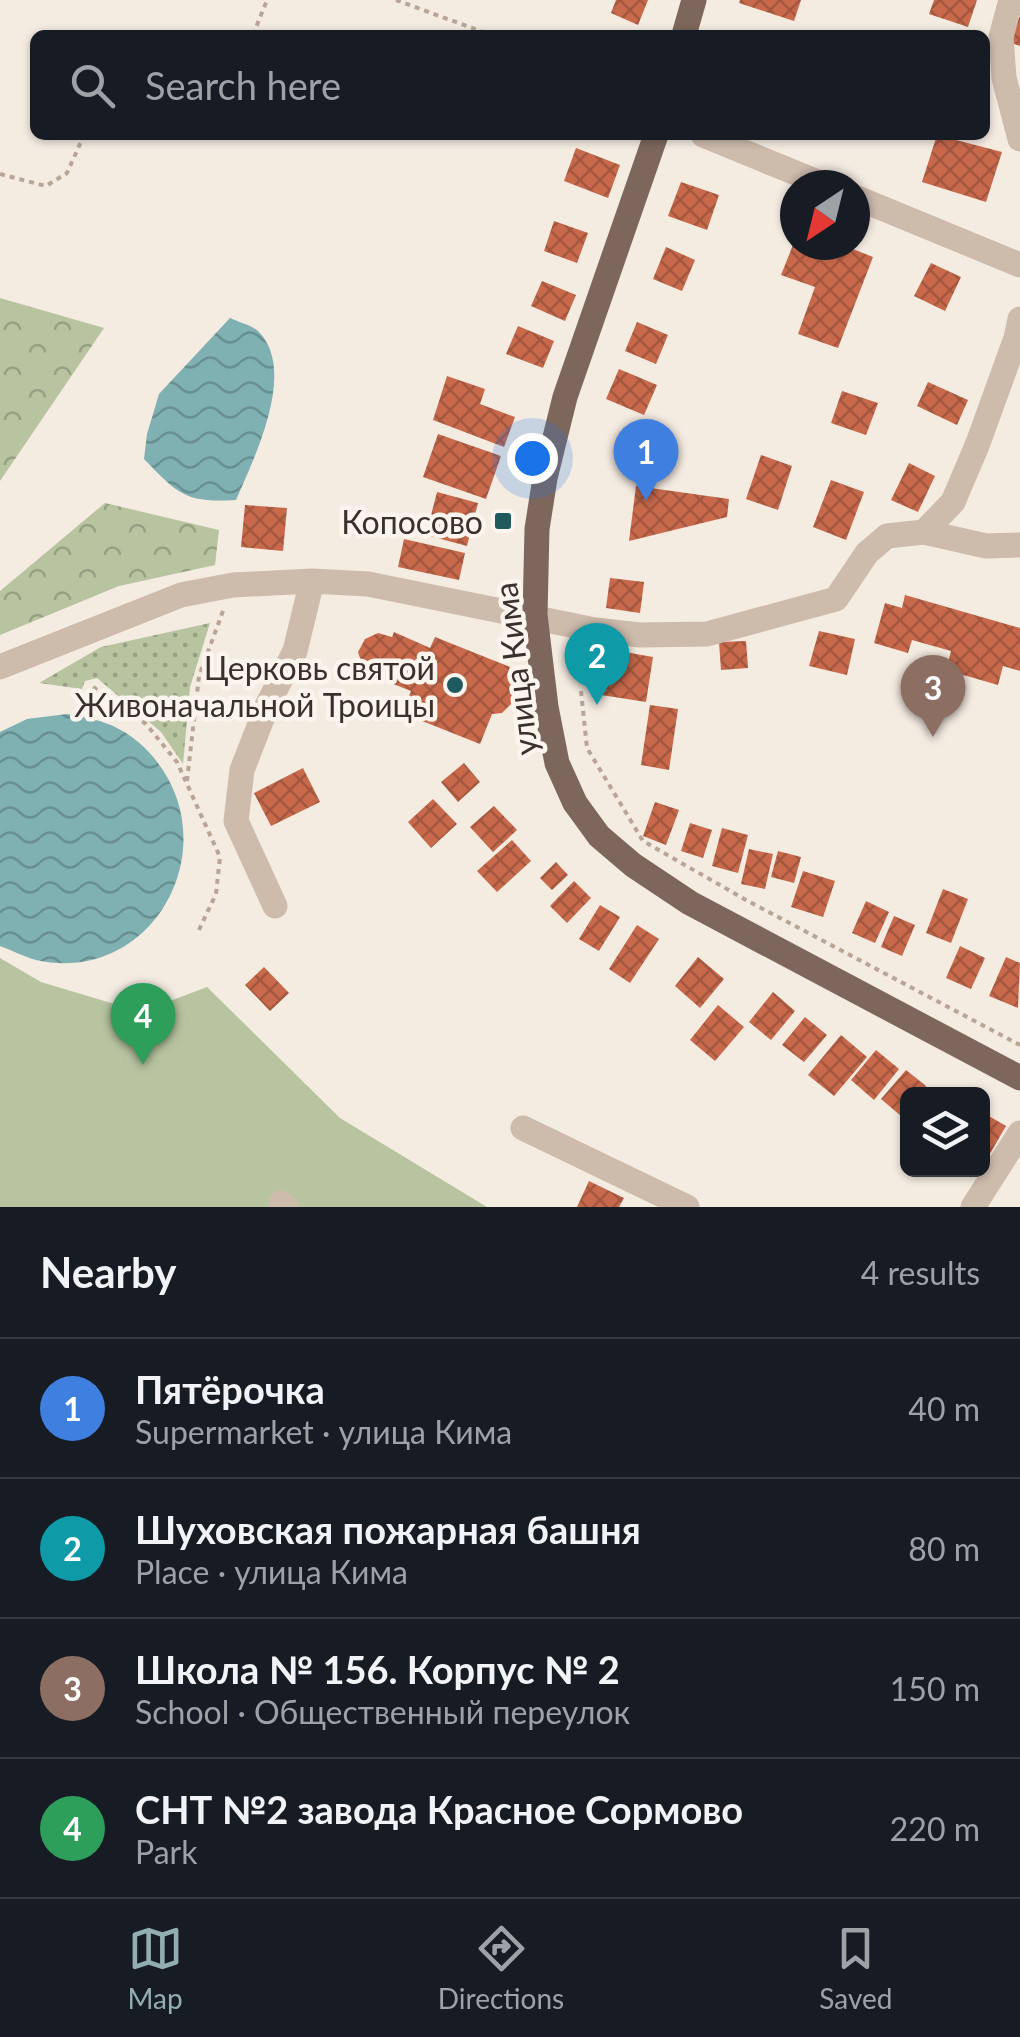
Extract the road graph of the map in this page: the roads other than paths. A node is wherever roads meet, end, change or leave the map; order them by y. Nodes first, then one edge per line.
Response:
1 (694, 0) edge
2 (1011, 0) edge
3 (685, 30) edge
4 (1020, 139) edge
5 (654, 140) edge
6 (715, 140) edge
7 (788, 170) edge
8 (870, 204) edge
9 (1020, 265) edge
10 (1020, 319) edge
11 (924, 532) junction
12 (1020, 545) edge
13 (312, 582) junction
14 (534, 615) junction
15 (0, 667) edge
16 (275, 906) dead end
17 (1020, 1078) edge
18 (522, 1128) dead end
19 (1020, 1133) edge
20 (686, 1207) edge
21 (974, 1207) edge

1 - 3 main road
2 - 4 street
5 - 14 main road, улица Кима
6 - 7 street
8 - 9 street
10 - 11 street
11 - 12 street
11 - 14 street
13 - 14 street
13 - 15 street
13 - 16 street
14 - 17 main road, улица Кима
18 - 20 street
19 - 21 street

